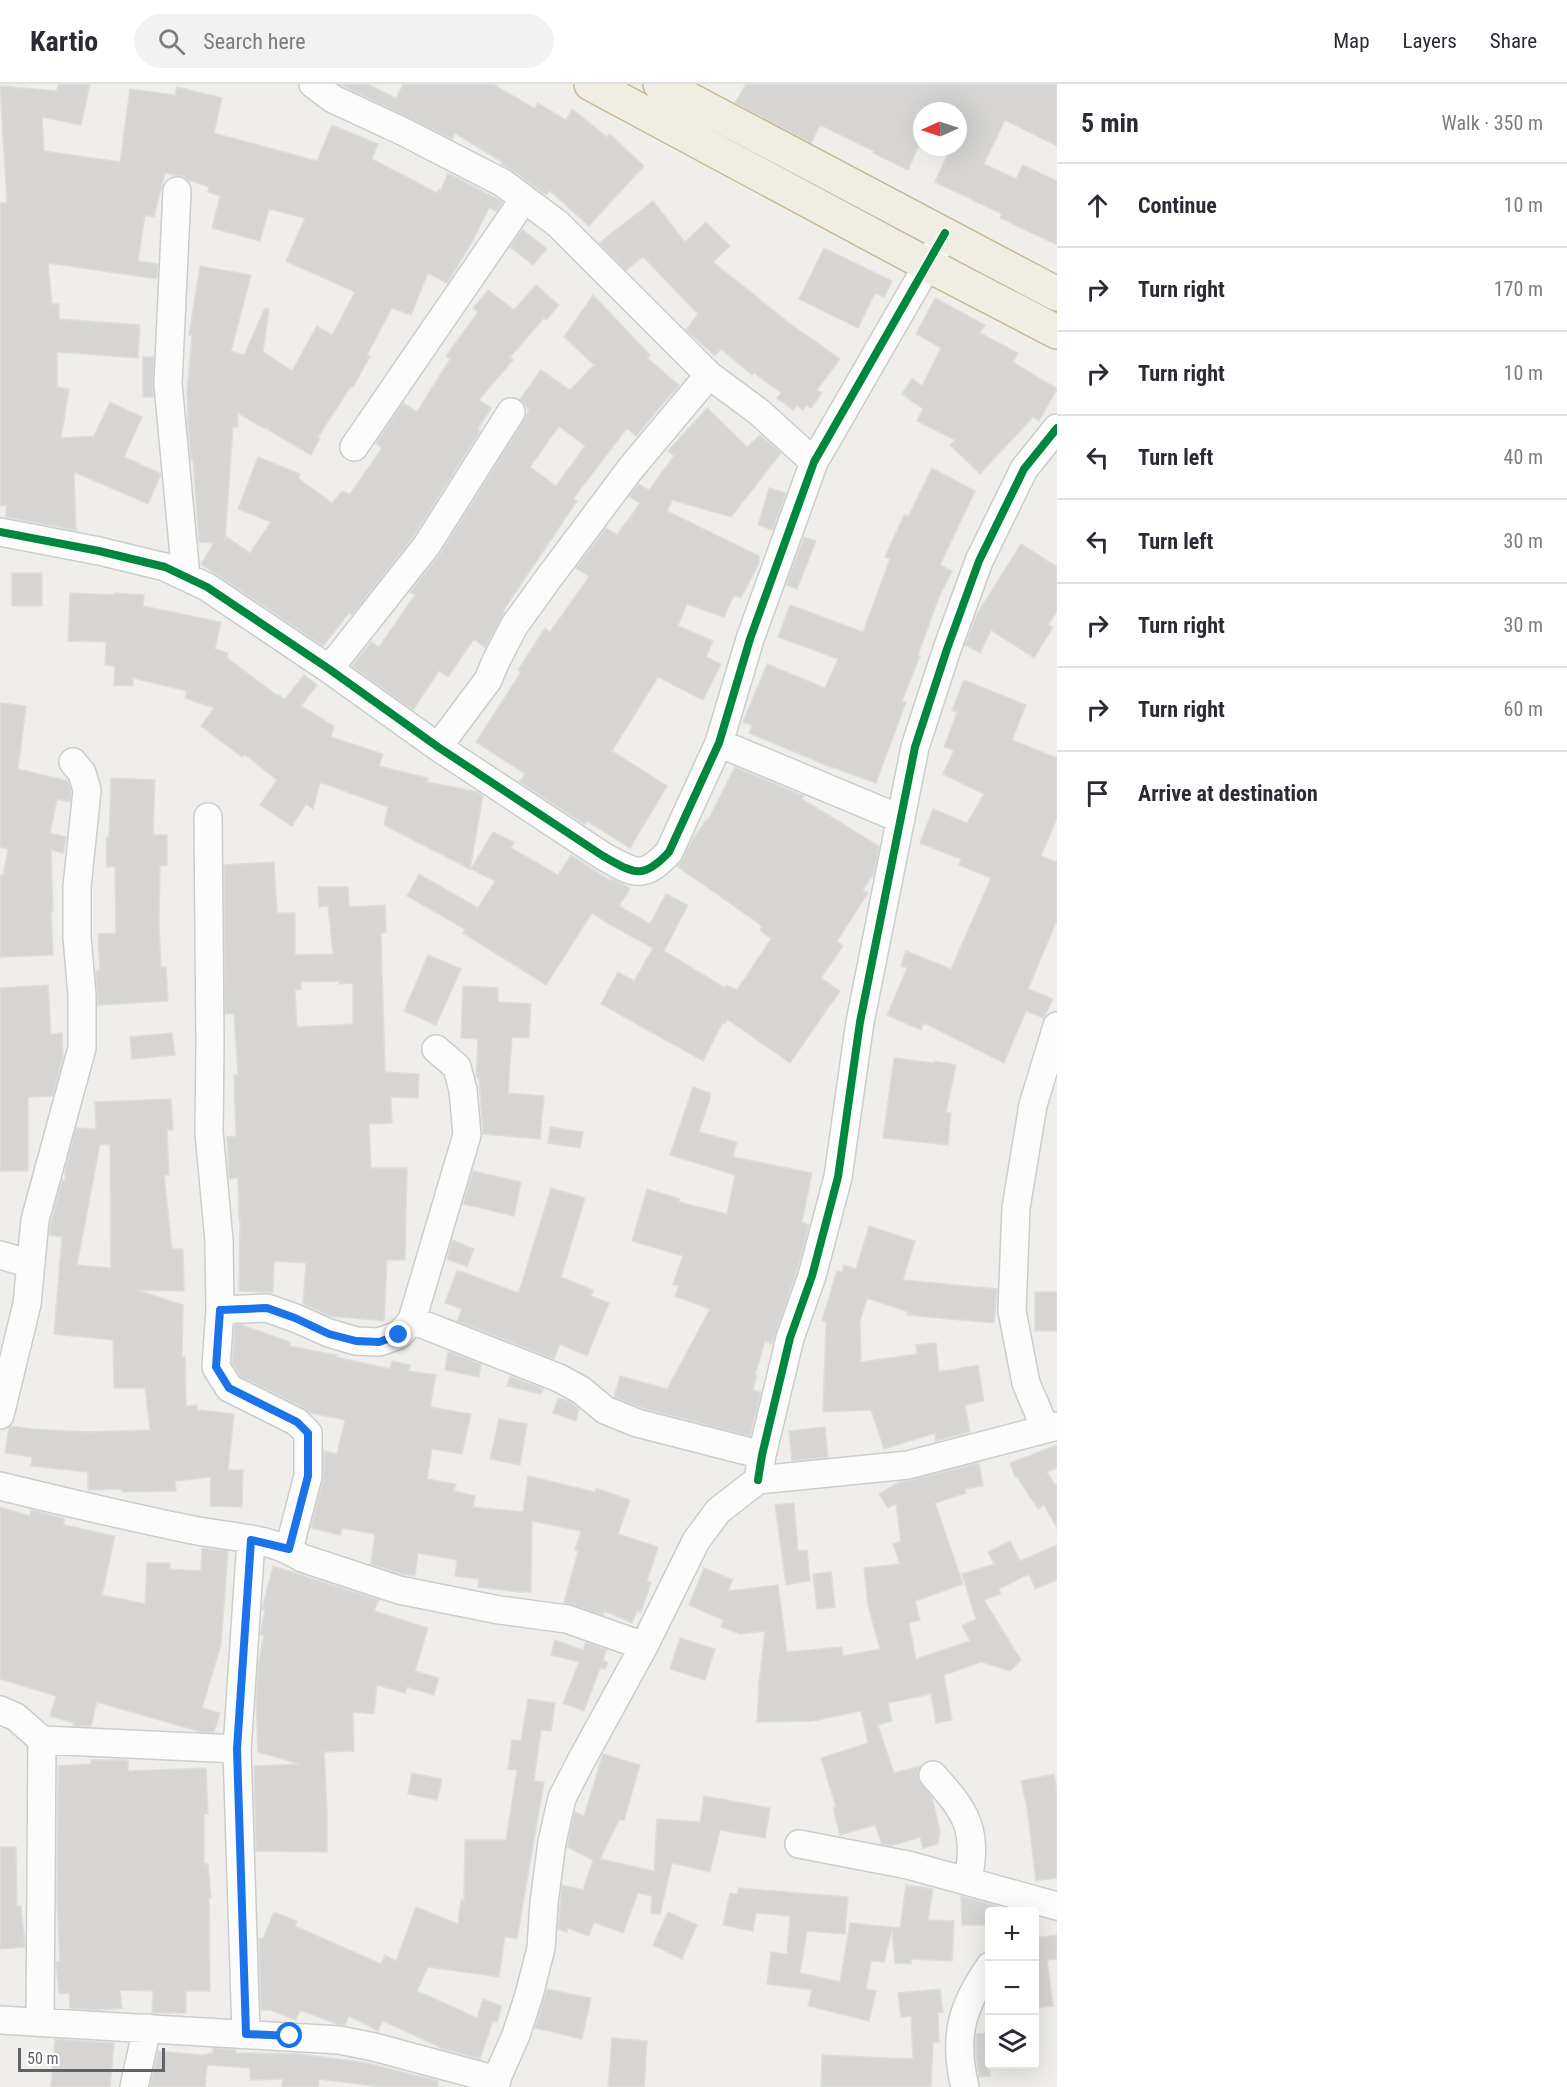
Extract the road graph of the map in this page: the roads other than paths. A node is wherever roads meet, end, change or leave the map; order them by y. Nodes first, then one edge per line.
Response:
1 (313, 84) edge
2 (591, 84) edge
3 (676, 87) edge
4 (177, 191) dead end
5 (524, 199) junction
6 (945, 233) junction
7 (928, 265) junction
8 (1057, 294) edge
9 (1057, 333) edge
10 (709, 375) junction
11 (511, 412) dead end
12 (1057, 428) edge
13 (354, 447) dead end
14 (814, 462) junction
15 (0, 532) edge
16 (186, 577) junction
17 (329, 669) junction
18 (719, 743) junction
19 (438, 747) junction
20 (73, 762) dead end
21 (208, 817) dead end
22 (901, 819) junction
23 (1057, 1026) edge
24 (436, 1049) dead end
25 (0, 1255) edge
26 (31, 1264) junction
27 (220, 1310) junction
28 (412, 1320) junction
29 (0, 1415) edge
30 (1051, 1427) edge
31 (760, 1468) junction
32 (0, 1486) edge
33 (251, 1540) junction
34 (289, 1549) junction
35 (644, 1646) junction
36 (0, 1710) edge
37 (42, 1740) junction
38 (237, 1749) junction
39 (933, 1775) dead end
40 (799, 1844) dead end
41 (968, 1881) junction
42 (1057, 1907) edge
43 (1039, 1921) edge
44 (985, 1973) edge
45 (0, 2020) edge
46 (40, 2022) junction
47 (147, 2028) junction
48 (246, 2034) junction
49 (495, 2083) edge
50 (134, 2087) edge
51 (965, 2087) edge

1 - 5 street
2 - 7 highway
3 - 6 highway
4 - 16 street
5 - 10 street
5 - 13 street
6 - 7 street
6 - 8 highway
7 - 9 highway
7 - 14 street
10 - 14 street
10 - 19 street
11 - 17 street
12 - 22 street
14 - 18 street
15 - 16 street
16 - 17 street
17 - 19 street
18 - 19 street
18 - 22 street
20 - 26 street
21 - 27 street
22 - 31 street
23 - 30 street
24 - 28 street
25 - 26 street
26 - 29 street
27 - 28 street
27 - 34 street
28 - 31 street
30 - 31 street
31 - 35 street
32 - 33 street
33 - 34 street
33 - 38 street
34 - 35 street
35 - 49 street
36 - 37 street
37 - 38 street
37 - 46 street
38 - 48 street
39 - 41 street
40 - 41 street
41 - 42 street
42 - 43 street
44 - 51 street
45 - 46 street
46 - 47 street
47 - 48 street
47 - 50 street
48 - 49 street

